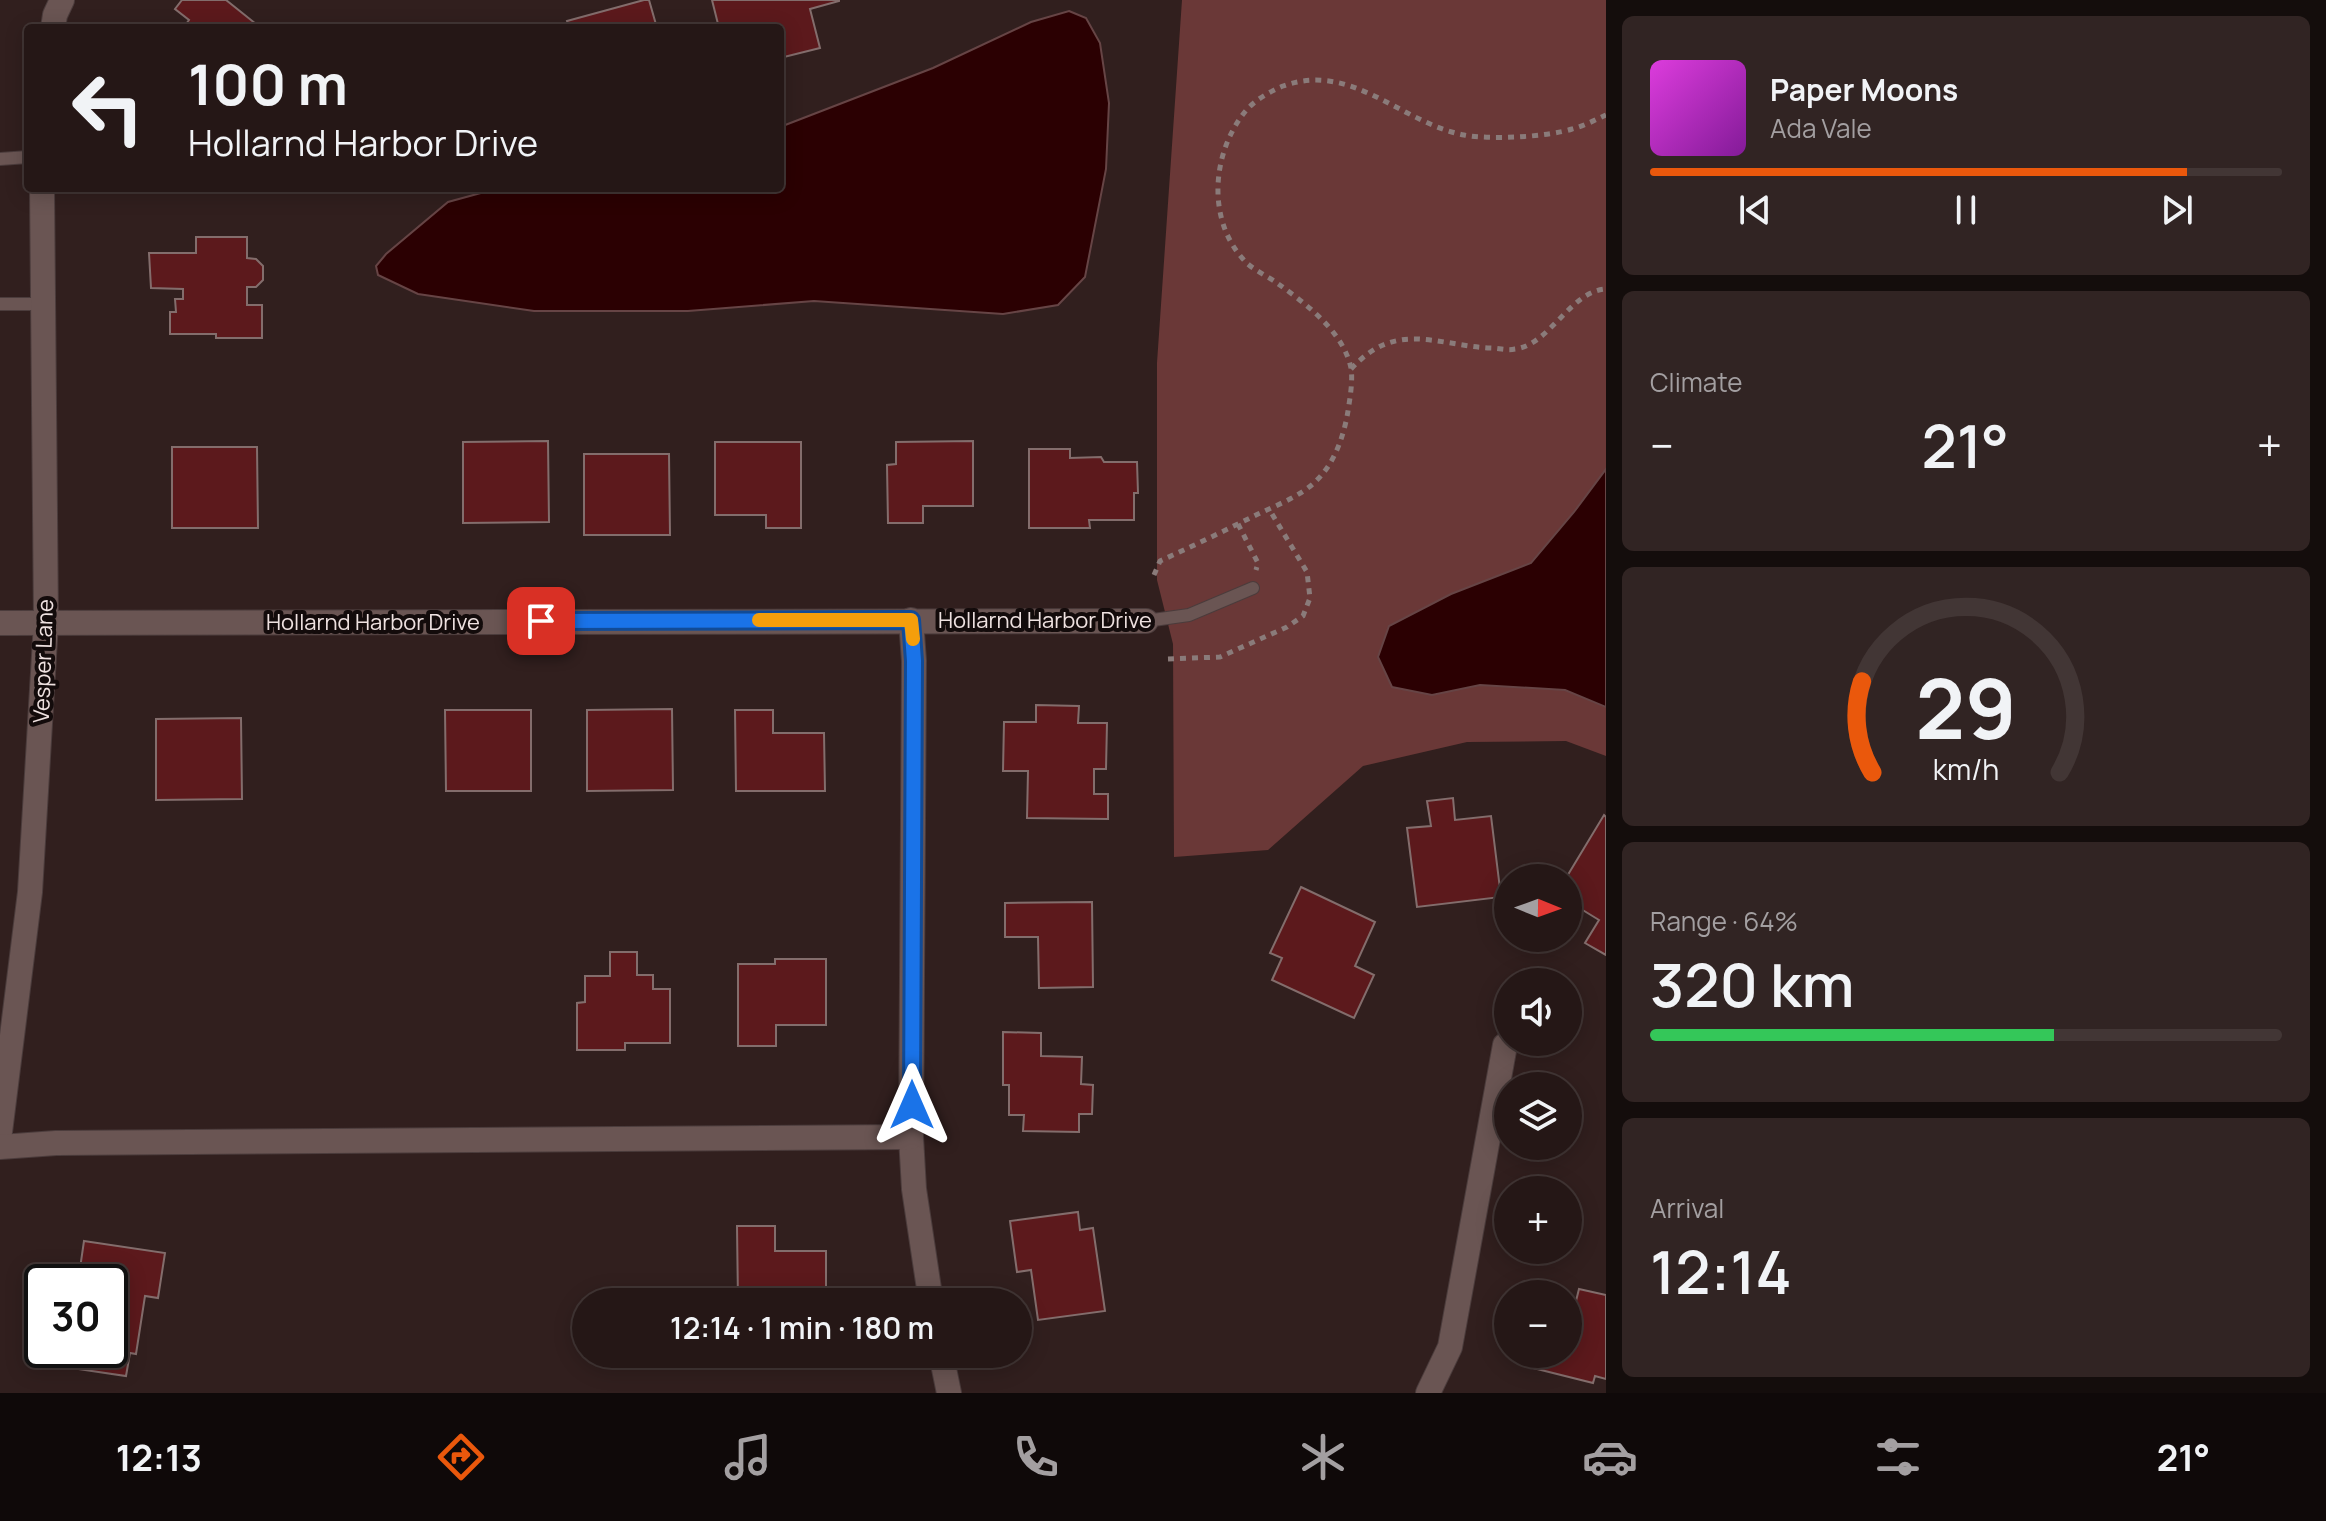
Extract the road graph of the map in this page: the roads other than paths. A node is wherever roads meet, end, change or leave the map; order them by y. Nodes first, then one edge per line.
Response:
1 (62, 0) edge
2 (54, 24) edge
3 (24, 157) edge
4 (0, 159) edge
5 (42, 192) edge
6 (0, 304) edge
7 (43, 304) junction
8 (1253, 588) road end
9 (911, 620) junction
10 (1146, 621) joint
11 (46, 622) junction
12 (8, 623) edge
13 (1503, 1056) edge
14 (0, 1132) edge
15 (911, 1137) junction
16 (0, 1147) edge
17 (929, 1288) edge
18 (944, 1368) edge
19 (949, 1393) edge
20 (1428, 1393) edge

1 - 2 street
3 - 4 lane
5 - 7 street, Vesper Lane
6 - 7 lane
7 - 11 street, Vesper Lane
8 - 10 lane, Hollarnd Harbor Drive
9 - 10 street, Hollarnd Harbor Drive
9 - 11 street, Hollarnd Harbor Drive
9 - 15 street
11 - 12 street, Hollarnd Harbor Drive
11 - 14 street, Vesper Lane
13 - 20 street
15 - 16 street
15 - 17 street
18 - 19 street

